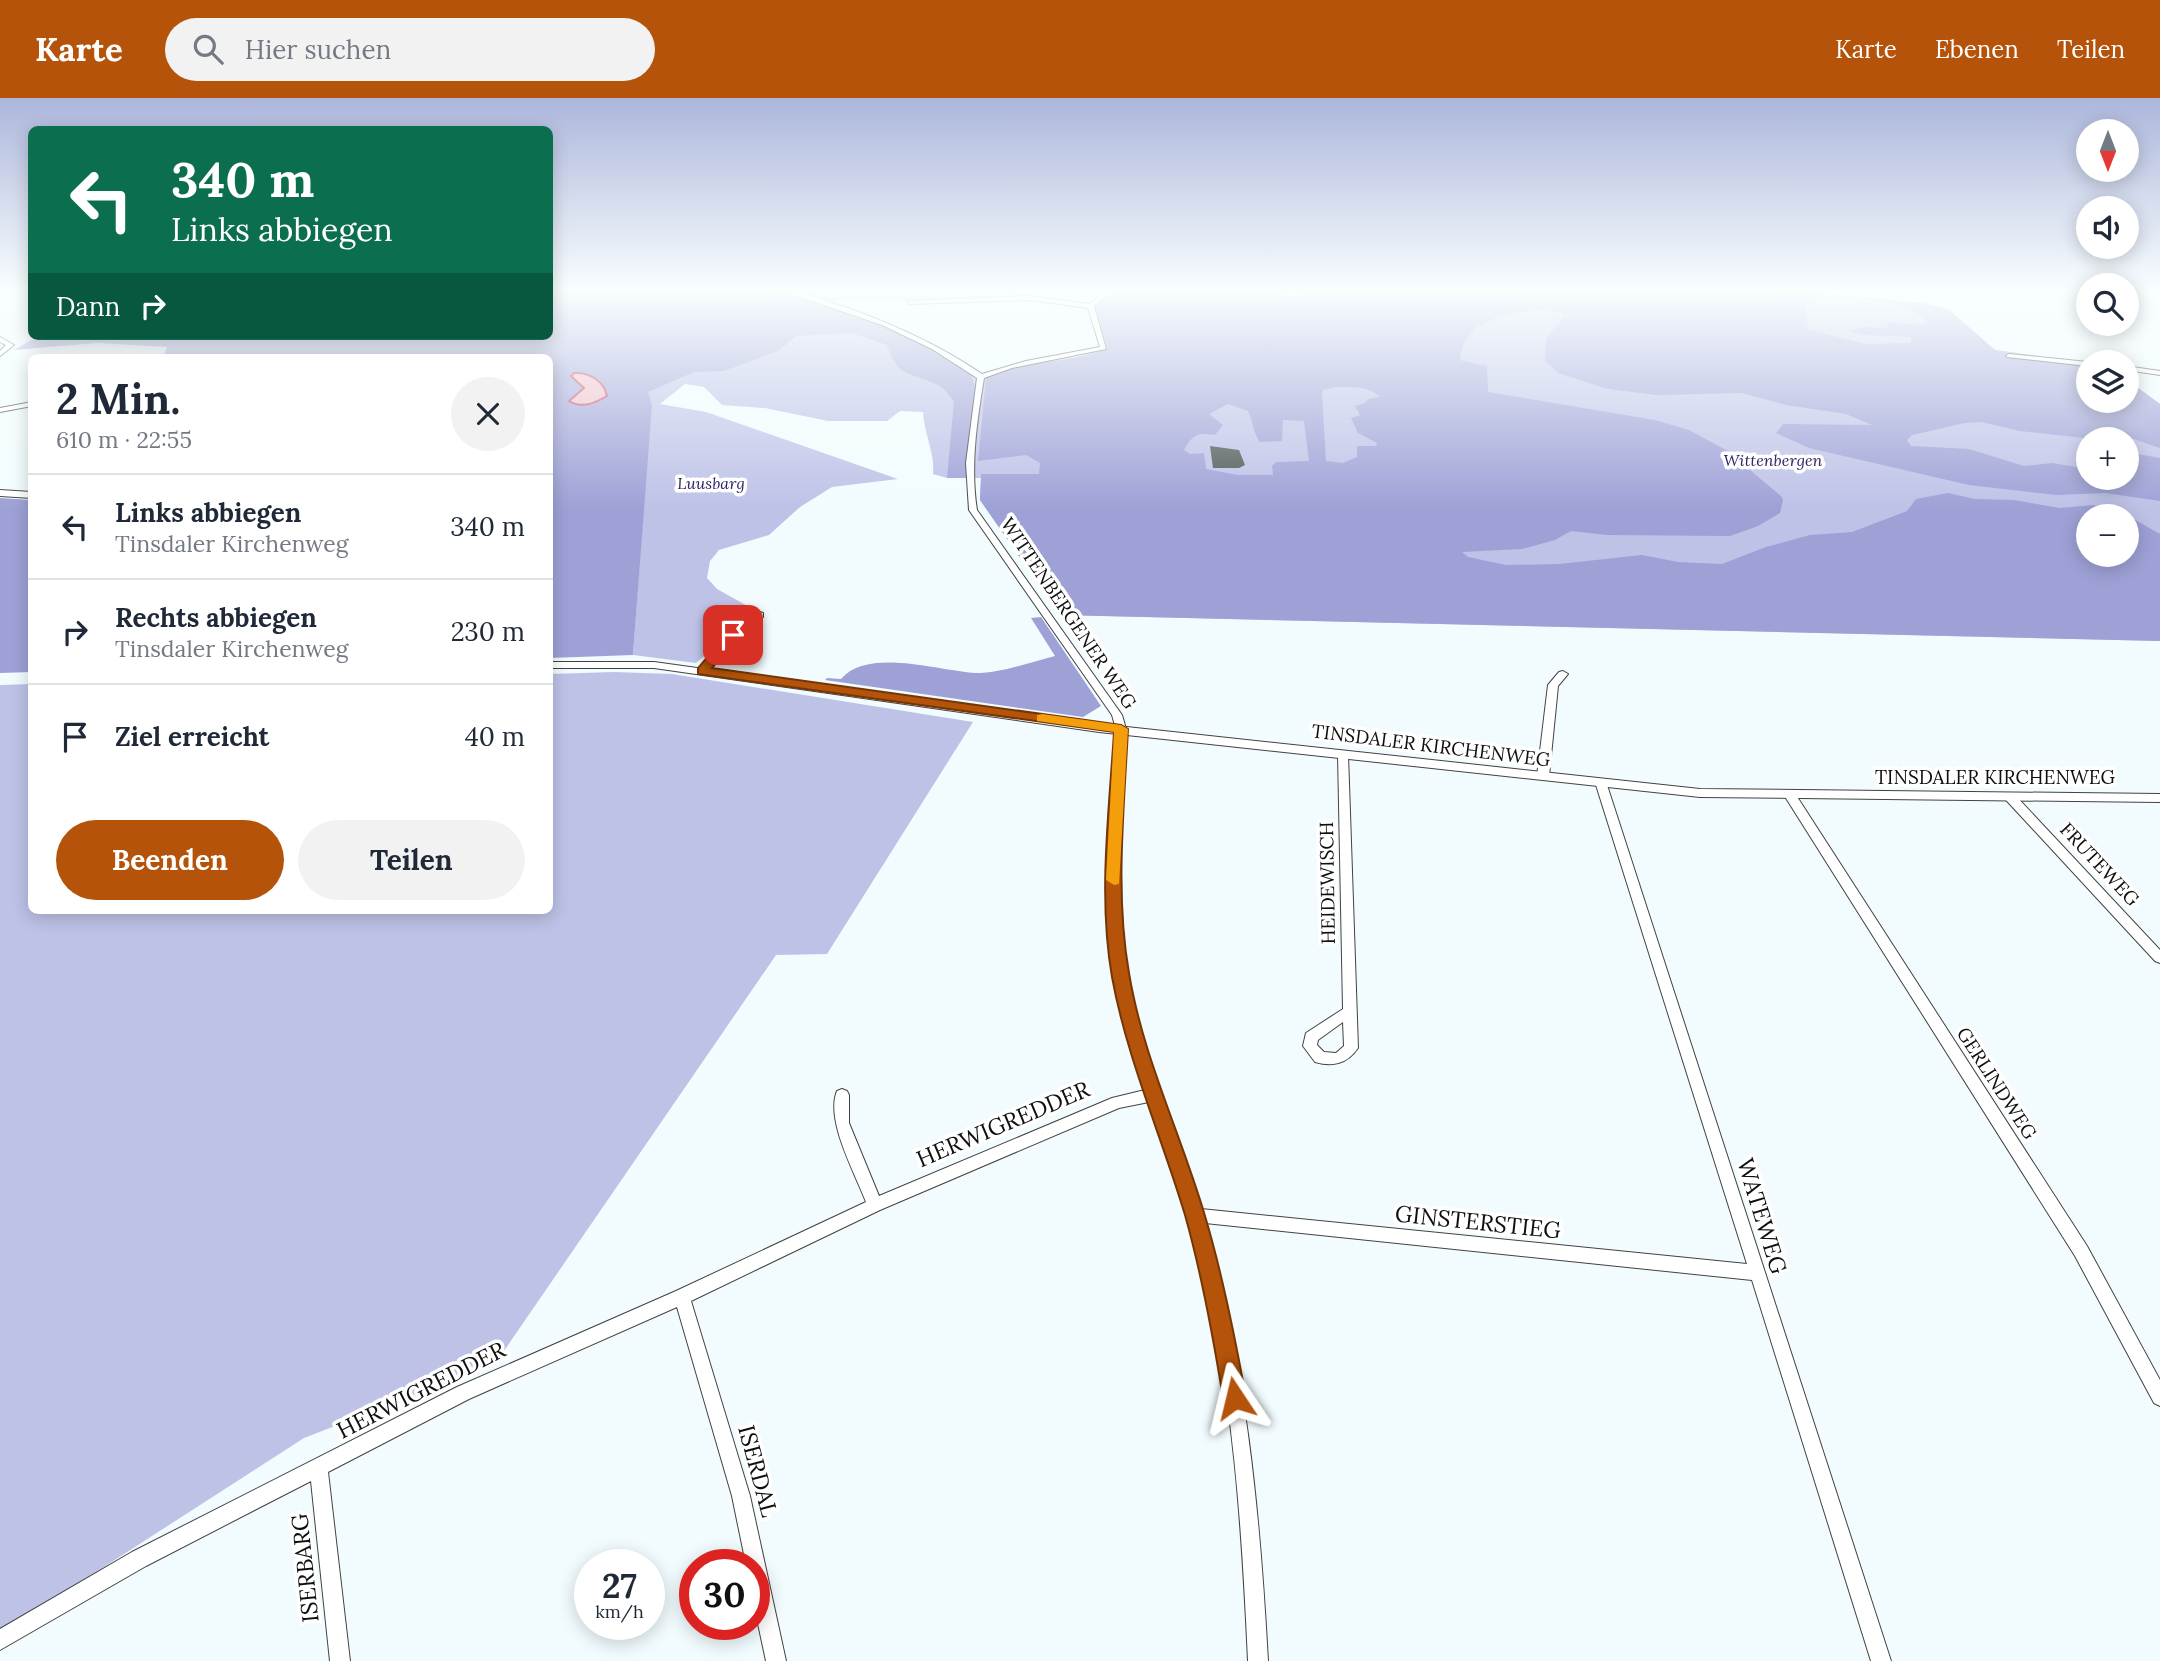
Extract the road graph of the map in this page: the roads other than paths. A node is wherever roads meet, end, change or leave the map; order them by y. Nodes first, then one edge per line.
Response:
1 (961, 362) edge
2 (1038, 362) edge
3 (2139, 371) edge
4 (2160, 373) edge
5 (981, 377) junction
6 (28, 405) edge
7 (0, 410) edge
8 (0, 493) edge
9 (28, 495) edge
10 (760, 614) dead end
11 (553, 665) edge
12 (703, 671) junction
13 (1563, 674) dead end
14 (1121, 729) junction
15 (1343, 754) junction
16 (1543, 776) junction
17 (1602, 785) junction
18 (1790, 795) junction
19 (2010, 797) junction
20 (2160, 798) edge
21 (2160, 957) edge
22 (1350, 1011) dead end
23 (842, 1095) dead end
24 (1152, 1095) junction
25 (875, 1205) junction
26 (1195, 1216) junction
27 (1756, 1273) junction
28 (682, 1297) junction
29 (2160, 1397) edge
30 (319, 1469) junction
31 (0, 1640) edge
32 (340, 1661) edge
33 (776, 1661) edge
34 (1258, 1661) edge
35 (1881, 1661) edge

1 - 5 street
2 - 5 street
3 - 4 street
5 - 14 street, WITTENBERGENER WEG
6 - 7 street
8 - 9 street
10 - 12 street
11 - 12 street, TINSDALER KIRCHENWEG
12 - 14 street, TINSDALER KIRCHENWEG
13 - 16 street
14 - 15 street, TINSDALER KIRCHENWEG
14 - 24 street, WITTENBERGENER WEG
15 - 16 street, TINSDALER KIRCHENWEG
15 - 22 street, HEIDEWISCH
16 - 17 street, TINSDALER KIRCHENWEG
17 - 18 street, TINSDALER KIRCHENWEG
17 - 27 street, WATEWEG
18 - 19 street, TINSDALER KIRCHENWEG
18 - 29 street, GERLINDWEG
19 - 20 street, TINSDALER KIRCHENWEG
19 - 21 street, FRUTEWEG
23 - 25 street
24 - 25 street, HERWIGREDDER
24 - 26 street, WITTENBERGENER WEG
25 - 28 street, HERWIGREDDER
26 - 27 street, GINSTERSTIEG
26 - 34 street, WITTENBERGENER WEG
27 - 35 street, WATEWEG
28 - 30 street, HERWIGREDDER
28 - 33 street, ISERDAL
30 - 31 street, HERWIGREDDER
30 - 32 street, ISERBARG

